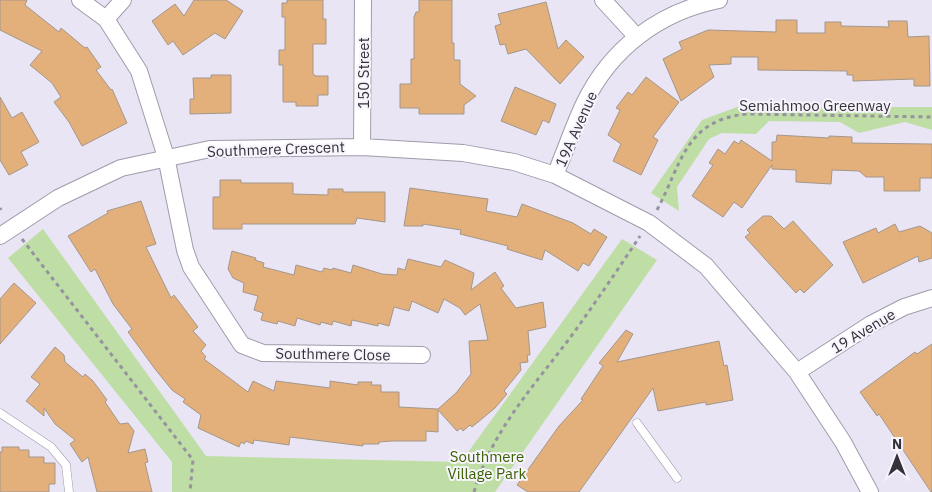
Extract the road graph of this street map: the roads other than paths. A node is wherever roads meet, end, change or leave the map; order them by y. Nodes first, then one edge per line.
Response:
1 (80, 0) edge
2 (123, 0) edge
3 (363, 0) edge
4 (603, 0) edge
5 (719, 0) edge
6 (106, 19) junction
7 (636, 36) junction
8 (362, 146) junction
9 (166, 157) junction
10 (555, 175) junction
11 (0, 236) edge
12 (932, 298) edge
13 (422, 355) dead end
14 (797, 372) junction
15 (0, 413) edge
16 (637, 423) dead end
17 (677, 478) dead end
18 (69, 492) edge
19 (870, 492) edge

1 - 6 street
2 - 6 street
3 - 8 street, 150 Street
4 - 7 street
5 - 7 street, 19A Avenue
6 - 9 street, Southmere Close
7 - 10 street, 19A Avenue
8 - 9 street, Southmere Crescent
8 - 10 street, Southmere Crescent
9 - 11 street, Southmere Crescent
9 - 13 street, Southmere Close
10 - 14 street, Southmere Crescent
12 - 14 street, 19 Avenue
14 - 19 street, Southmere Crescent
15 - 18 lane
16 - 17 lane

